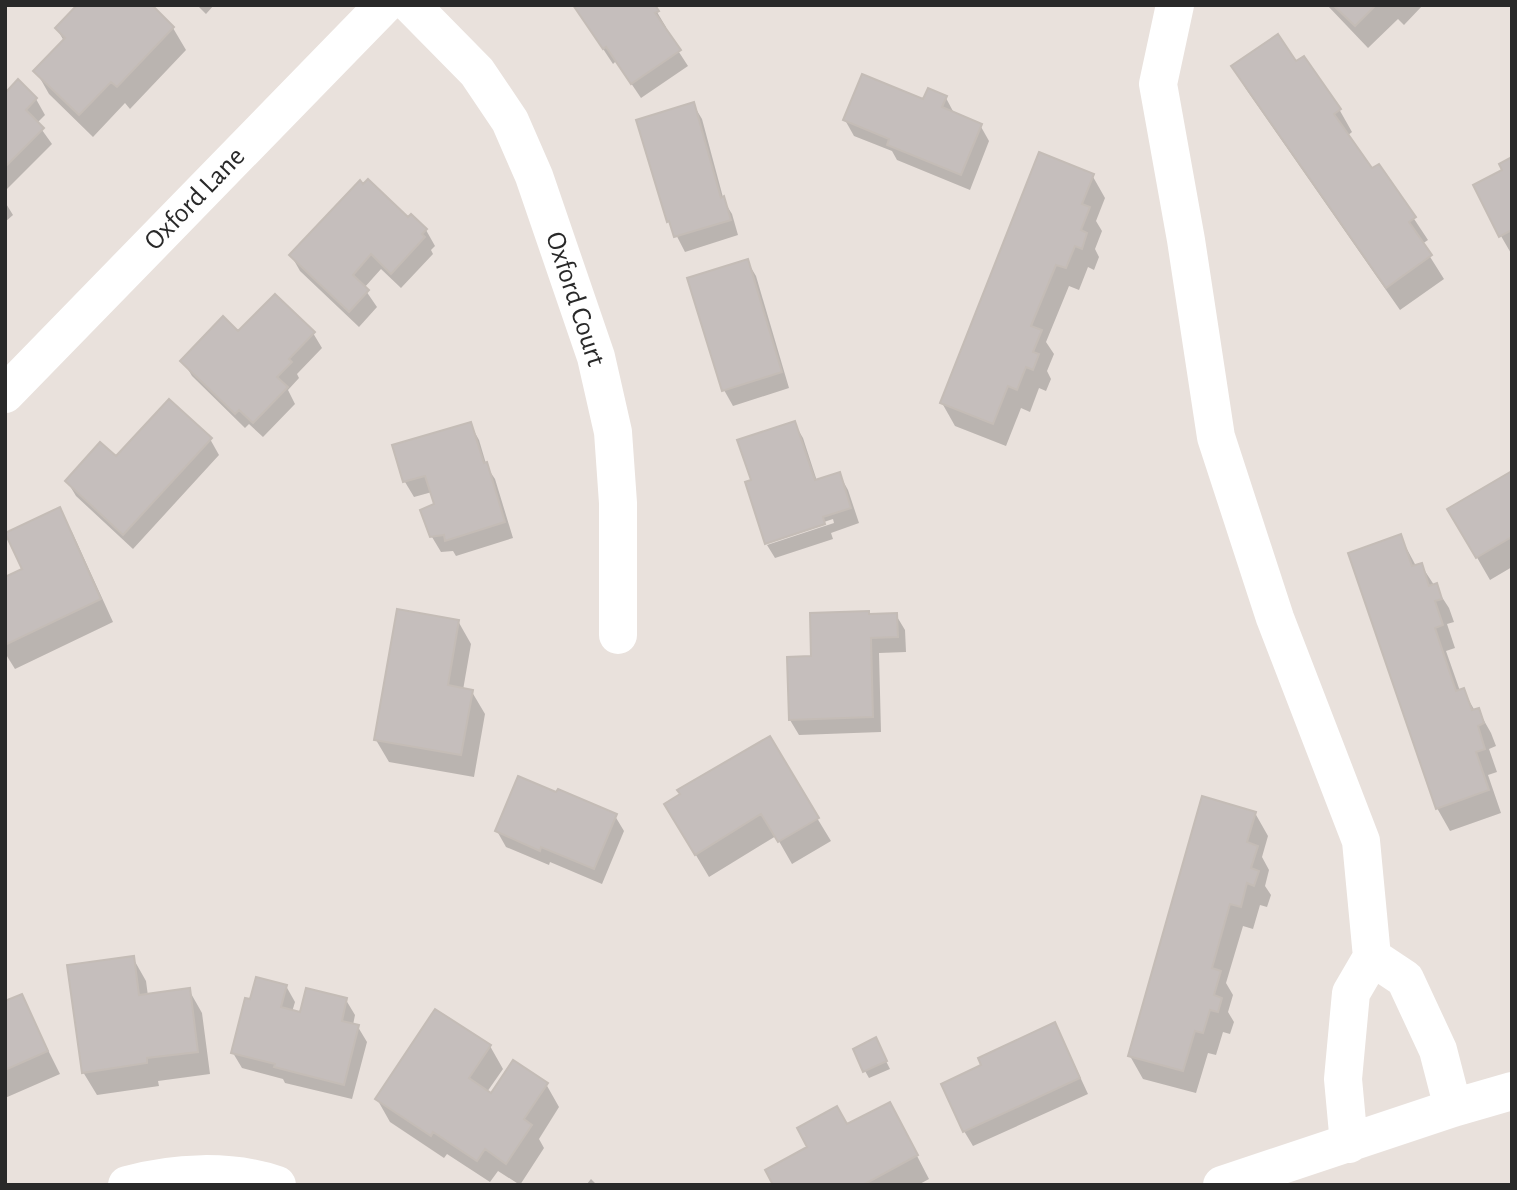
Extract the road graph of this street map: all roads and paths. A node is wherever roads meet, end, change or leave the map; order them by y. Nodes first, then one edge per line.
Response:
1 (384, 5) edge
2 (411, 5) edge
3 (1175, 5) edge
4 (5, 394) edge
5 (618, 635) dead end
6 (1372, 957) junction
7 (1512, 1091) edge
8 (1453, 1108) junction
9 (1349, 1144) junction
10 (127, 1185) edge
11 (277, 1185) edge
12 (1222, 1185) edge

1 - 4 street, Oxford Lane
2 - 5 street, Oxford Court
3 - 6 street
6 - 8 street
6 - 9 street
7 - 8 street
8 - 9 street
9 - 12 street
10 - 11 street

